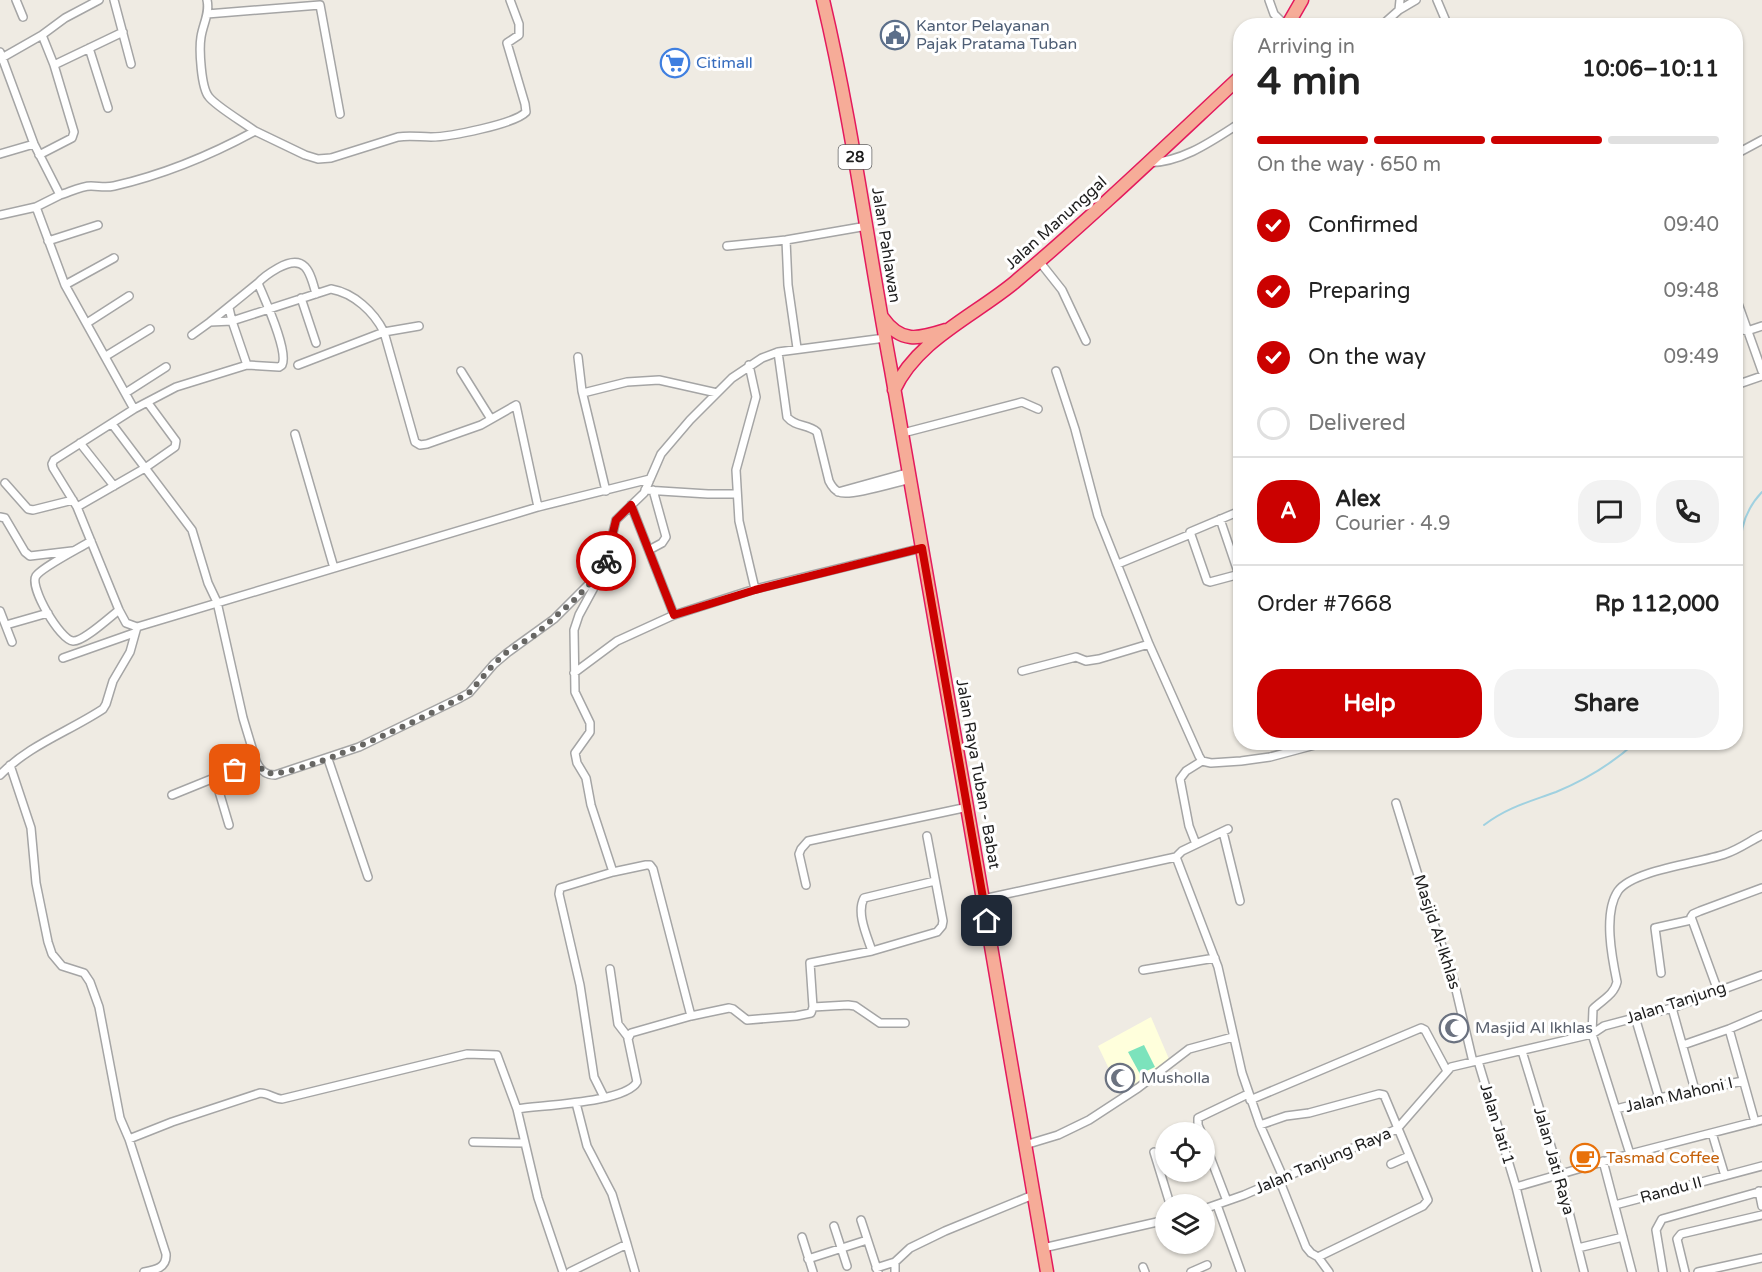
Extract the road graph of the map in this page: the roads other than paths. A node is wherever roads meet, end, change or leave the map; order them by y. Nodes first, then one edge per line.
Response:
1 (16, 0) edge
2 (99, 0) edge
3 (114, 0) edge
4 (207, 0) edge
5 (510, 0) edge
6 (822, 0) edge
7 (1269, 0) edge
8 (1302, 0) edge
9 (1400, 0) edge
10 (1416, 0) edge
11 (1437, 0) edge
12 (1399, 10) junction
13 (207, 14) junction
14 (22, 17) dead end
15 (1278, 18) edge
16 (1292, 18) edge
17 (1390, 18) edge
18 (1445, 18) edge
19 (123, 32) junction
20 (42, 35) junction
21 (90, 48) junction
22 (1, 56) edge
23 (131, 64) dead end
24 (54, 65) junction
25 (1233, 84) edge
26 (108, 108) dead end
27 (340, 114) dead end
28 (1233, 127) edge
29 (255, 131) junction
30 (1762, 140) edge
31 (33, 144) junction
32 (1743, 150) edge
33 (0, 153) edge
34 (39, 155) junction
35 (1148, 163) junction
36 (60, 195) junction
37 (36, 207) junction
38 (0, 215) edge
39 (98, 225) dead end
40 (867, 226) junction
41 (786, 240) junction
42 (48, 242) junction
43 (727, 246) dead end
44 (114, 258) dead end
45 (1039, 261) junction
46 (258, 283) junction
47 (65, 285) junction
48 (316, 294) junction
49 (129, 296) dead end
50 (302, 298) junction
51 (229, 308) junction
52 (270, 310) junction
53 (882, 316) junction
54 (1743, 320) edge
55 (232, 321) junction
56 (210, 322) junction
57 (87, 323) junction
58 (419, 326) dead end
59 (955, 326) junction
60 (1762, 326) edge
61 (150, 329) dead end
62 (1743, 331) edge
63 (384, 332) junction
64 (1747, 332) junction
65 (192, 335) dead end
66 (885, 338) junction
67 (1086, 342) dead end
68 (316, 343) dead end
69 (797, 348) junction
70 (778, 352) junction
71 (888, 354) joint
72 (106, 356) junction
73 (579, 357) dead end
74 (247, 364) junction
75 (298, 365) dead end
76 (749, 365) junction
77 (166, 367) dead end
78 (462, 371) dead end
79 (1056, 371) dead end
80 (1762, 371) edge
81 (1762, 376) edge
82 (1743, 383) edge
83 (894, 390) junction
84 (127, 392) junction
85 (583, 393) junction
86 (717, 393) junction
87 (148, 403) junction
88 (134, 409) junction
89 (1038, 409) dead end
90 (491, 419) junction
91 (112, 424) junction
92 (903, 433) junction
93 (295, 434) dead end
94 (80, 443) junction
95 (145, 468) junction
96 (910, 475) junction
97 (650, 479) junction
98 (5, 483) dead end
99 (114, 486) junction
100 (649, 490) junction
101 (606, 491) junction
102 (737, 494) junction
103 (75, 503) junction
104 (631, 505) junction
105 (538, 507) junction
106 (1233, 514) edge
107 (0, 517) edge
108 (1220, 519) junction
109 (1191, 534) junction
110 (91, 542) junction
111 (922, 548) junction
112 (75, 550) junction
113 (649, 550) junction
114 (1233, 555) edge
115 (1118, 564) junction
116 (334, 568) junction
117 (604, 569) junction
118 (1233, 576) edge
119 (755, 590) junction
120 (217, 602) junction
121 (118, 610) junction
122 (0, 611) edge
123 (48, 613) junction
124 (674, 615) junction
125 (6, 625) junction
126 (135, 630) junction
127 (12, 642) dead end
128 (1149, 644) junction
129 (63, 658) dead end
130 (1022, 671) dead end
131 (574, 673) junction
132 (1296, 750) edge
133 (328, 759) junction
134 (256, 761) junction
135 (1202, 761) junction
136 (10, 765) junction
137 (0, 775) edge
138 (215, 778) junction
139 (172, 795) dead end
140 (1396, 803) dead end
141 (968, 807) junction
142 (229, 825) dead end
143 (1762, 834) edge
144 (927, 836) dead end
145 (1196, 844) junction
146 (1176, 857) junction
147 (613, 872) junction
148 (368, 877) dead end
149 (935, 881) junction
150 (806, 885) dead end
151 (1762, 888) edge
152 (983, 899) junction
153 (1240, 901) dead end
154 (1691, 920) junction
155 (872, 951) junction
156 (1215, 958) junction
157 (610, 969) dead end
158 (1143, 970) dead end
159 (1661, 973) dead end
160 (1762, 975) edge
161 (1718, 991) junction
162 (813, 1007) junction
163 (1672, 1008) junction
164 (1762, 1014) edge
165 (692, 1016) junction
166 (1635, 1017) junction
167 (905, 1023) dead end
168 (1729, 1029) junction
169 (1592, 1034) junction
170 (628, 1037) junction
171 (1233, 1037) junction
172 (1683, 1045) junction
173 (1522, 1051) junction
174 (1476, 1062) junction
175 (1447, 1071) junction
176 (1743, 1081) junction
177 (1695, 1090) junction
178 (604, 1097) junction
179 (1249, 1097) junction
180 (1659, 1098) junction
181 (576, 1103) junction
182 (517, 1109) junction
183 (1616, 1110) junction
184 (1758, 1121) edge
185 (1198, 1122) edge
186 (1260, 1125) junction
187 (1397, 1129) junction
188 (1712, 1132) junction
189 (129, 1139) junction
190 (473, 1142) dead end
191 (525, 1143) junction
192 (1024, 1145) junction
193 (1154, 1152) dead end
194 (1630, 1154) junction
195 (1409, 1156) junction
196 (1603, 1161) junction
197 (1391, 1164) dead end
198 (1762, 1166) edge
199 (1215, 1170) edge
200 (1560, 1176) junction
201 (1725, 1176) junction
202 (1281, 1178) junction
203 (1516, 1187) junction
204 (1760, 1191) edge
205 (1167, 1194) edge
206 (1033, 1196) junction
207 (1227, 1201) junction
208 (1217, 1204) joint
209 (1615, 1205) junction
210 (1762, 1206) edge
211 (1762, 1215) edge
212 (861, 1220) dead end
213 (1155, 1223) edge
214 (834, 1226) dead end
215 (802, 1237) dead end
216 (1623, 1237) junction
217 (867, 1240) junction
218 (627, 1244) junction
219 (842, 1248) junction
220 (1043, 1248) junction
221 (1578, 1248) junction
222 (1318, 1257) junction
223 (808, 1258) junction
224 (1762, 1258) edge
225 (895, 1262) junction
226 (1207, 1265) dead end
227 (847, 1266) dead end
228 (877, 1270) edge
229 (144, 1272) edge
230 (563, 1272) edge
231 (570, 1272) edge
232 (635, 1272) edge
233 (813, 1272) edge
234 (895, 1272) edge
235 (1047, 1272) edge
236 (1191, 1272) edge
237 (1241, 1272) edge
238 (1329, 1272) edge
239 (1537, 1272) edge
240 (1584, 1272) edge
241 (1632, 1272) edge
242 (1663, 1272) edge
243 (1685, 1272) edge
244 (1698, 1272) edge

1 - 14 street
2 - 20 street
3 - 19 street
4 - 13 street
5 - 29 street
6 - 40 highway, Jalan Pahlawan / 28
7 - 15 street
8 - 16 highway
9 - 12 street
10 - 12 street
11 - 18 street
12 - 17 street
13 - 27 street
13 - 29 street
19 - 21 street
19 - 23 street
20 - 22 street
20 - 24 street
21 - 24 street
21 - 26 street
22 - 31 street
24 - 34 street
25 - 35 highway, Jalan Manunggal
28 - 35 street
29 - 36 street
30 - 32 street
31 - 33 street
31 - 34 street
34 - 36 street
35 - 45 highway, Jalan Manunggal
36 - 37 street
37 - 38 street
37 - 42 street
39 - 42 street
40 - 41 street
40 - 53 highway, Jalan Pahlawan / 28
41 - 43 street
41 - 69 street
42 - 47 street
44 - 47 street
45 - 59 highway, Jalan Manunggal
45 - 67 street
46 - 48 street
46 - 51 street
46 - 52 street
47 - 57 street
48 - 50 street
48 - 63 street
49 - 57 street
50 - 52 street
50 - 68 street
51 - 55 street
51 - 56 street
52 - 55 street
52 - 74 street
53 - 59 highway
53 - 66 highway, Jalan Pahlawan / 28
54 - 64 street
55 - 56 street
55 - 74 street
56 - 65 street
57 - 72 street
58 - 63 street
59 - 83 highway, Jalan Manunggal
60 - 64 street
61 - 72 street
62 - 64 street
63 - 75 street
63 - 90 street
64 - 80 street
66 - 69 street
66 - 71 highway, Jalan Pahlawan / 28
69 - 70 street
70 - 76 street
70 - 96 street
71 - 83 highway, Jalan Raya Tuban - Babat / 28
72 - 84 street
73 - 85 street
74 - 87 street
76 - 86 street
76 - 102 street
77 - 84 street
78 - 90 street
79 - 115 street
81 - 82 street
83 - 92 highway, Jalan Raya Tuban - Babat / 28
84 - 88 street
85 - 86 street
85 - 101 street
86 - 97 street
87 - 88 street
87 - 95 street
88 - 91 street
89 - 92 street
90 - 105 street
91 - 94 street
91 - 95 street
92 - 96 highway, Jalan Raya Tuban - Babat / 28
93 - 116 street
94 - 99 street
94 - 103 street
95 - 99 street
95 - 120 street
96 - 111 highway, Jalan Raya Tuban - Babat / 28
97 - 100 street
97 - 101 street
98 - 103 street
99 - 103 street
100 - 102 street
100 - 104 street
100 - 113 street
101 - 105 street
102 - 119 street
103 - 110 street
104 - 113 street
104 - 117 street
105 - 116 street
106 - 108 street
107 - 112 street
108 - 109 street
108 - 114 street
109 - 115 street
109 - 118 street
110 - 112 street
110 - 121 street
111 - 119 street
111 - 141 highway, Jalan Raya Tuban - Babat / 28
112 - 123 street
113 - 124 street
115 - 128 street
116 - 120 street
117 - 131 street
117 - 133 street
119 - 124 street
120 - 126 street
120 - 134 street
121 - 123 street
121 - 126 street
122 - 125 street
123 - 125 street
124 - 131 street
125 - 127 street
126 - 129 street
126 - 136 street
128 - 130 street
128 - 135 street
131 - 147 street
132 - 135 street
133 - 134 street
133 - 148 street
134 - 138 street
135 - 145 street
136 - 137 street
136 - 189 street
138 - 139 street
138 - 142 street
140 - 174 street, Masjid Al-Ikhlas
141 - 150 street
141 - 152 highway, Jalan Raya Tuban - Babat / 28
143 - 169 street
144 - 149 street
145 - 146 street
145 - 153 street
146 - 152 street
146 - 156 street
147 - 165 street
147 - 178 street
149 - 155 street
149 - 155 street
151 - 154 street
152 - 192 highway, Jalan Raya Tuban - Babat / 28
154 - 159 street
154 - 161 street
155 - 162 street
156 - 158 street
156 - 171 street
157 - 170 street
160 - 161 street, Jalan Tanjung
161 - 163 street, Jalan Tanjung
162 - 165 street
162 - 167 street
163 - 166 street, Jalan Tanjung
163 - 172 street
164 - 168 street
165 - 170 street
166 - 169 street, Jalan Tanjung
166 - 180 street
168 - 172 street
168 - 176 street
169 - 173 street
169 - 183 street
170 - 178 street
171 - 179 street
171 - 192 street
172 - 177 street
173 - 174 street
173 - 200 street, Jalan Jati Raya
174 - 175 street
174 - 203 street, Jalan Jati 1
175 - 179 street
175 - 187 street, Jalan Tanjung Raya
176 - 177 street, Jalan Mahoni I
176 - 184 street
177 - 180 street, Jalan Mahoni I
178 - 181 street
179 - 185 street
179 - 186 street
180 - 183 street, Jalan Mahoni I
181 - 182 street
181 - 218 street
182 - 189 street
182 - 191 street
183 - 194 street
184 - 188 street
186 - 187 street
186 - 202 street
187 - 195 street
187 - 202 street, Jalan Tanjung Raya
188 - 194 street
188 - 201 street
189 - 229 street
190 - 191 street
191 - 230 street
192 - 206 highway, Jalan Raya Tuban - Babat / 28
193 - 205 street
194 - 196 street
195 - 197 street
195 - 222 street
196 - 200 street
196 - 209 street
198 - 201 street, Randu II
199 - 207 street
200 - 203 street
200 - 221 street, Jalan Jati Raya
201 - 209 street, Randu II
202 - 207 street, Jalan Tanjung Raya
202 - 222 street
203 - 239 street, Jalan Jati 1
204 - 210 street
204 - 242 street
206 - 220 highway, Jalan Raya Tuban - Babat / 28
206 - 225 street
207 - 208 street, Jalan Tanjung Raya
208 - 237 street
209 - 216 street
211 - 243 street
212 - 217 street
213 - 220 street
214 - 219 street
215 - 223 street
216 - 221 street
216 - 241 street
217 - 219 street
217 - 228 street
218 - 231 street
218 - 232 street
219 - 223 street
219 - 227 street
220 - 235 highway, Jalan Raya Tuban - Babat / 28
221 - 240 street, Jalan Jati Raya
222 - 238 street
223 - 233 street
224 - 244 street
225 - 228 street
225 - 234 street
226 - 236 street

